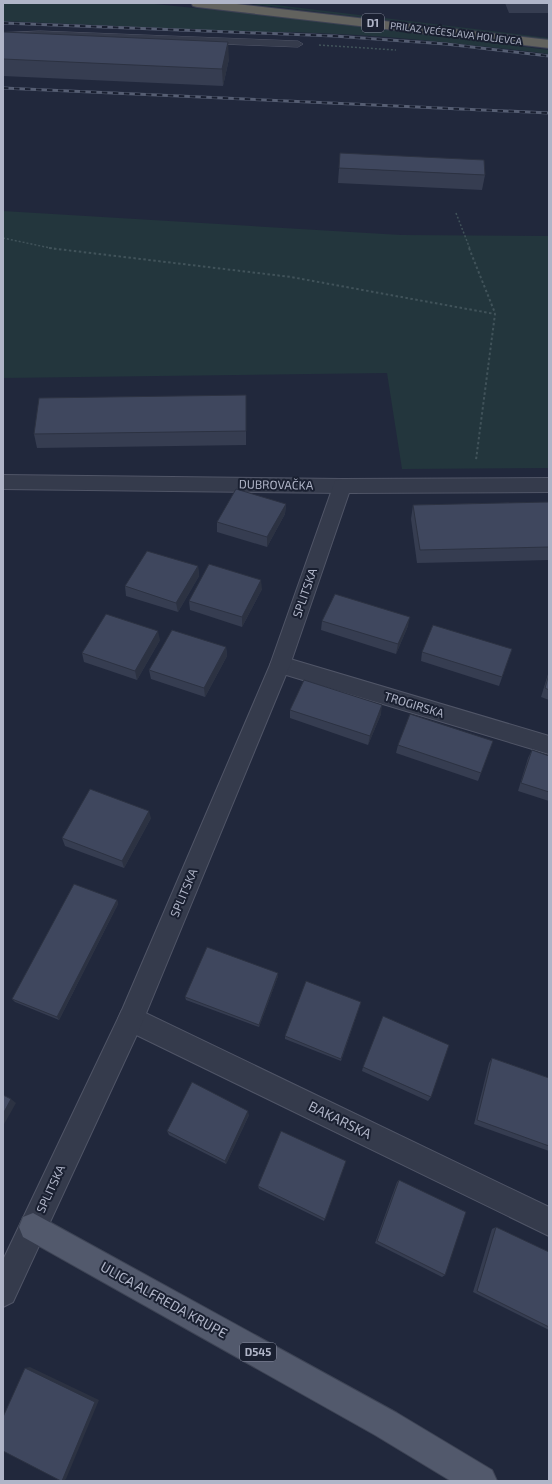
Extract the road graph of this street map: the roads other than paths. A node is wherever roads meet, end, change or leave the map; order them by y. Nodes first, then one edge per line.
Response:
1 (197, 3) edge
2 (300, 3) edge
3 (549, 33) edge
4 (3, 36) edge
5 (298, 44) dead end
6 (549, 44) edge
7 (3, 482) edge
8 (549, 485) edge
9 (342, 486) junction
10 (280, 665) junction
11 (549, 745) edge
12 (131, 1019) junction
13 (549, 1222) edge
14 (33, 1227) junction
15 (3, 1292) edge
16 (481, 1481) edge

1 - 6 highway, PRILAZ VEĆESLAVA HOLJEVCA / D1
2 - 3 highway, PRILAZ VEĆESLAVA HOLJEVCA / D1
4 - 5 lane
7 - 9 street, DUBROVAČKA
8 - 9 street, DUBROVAČKA
9 - 10 street, SPLITSKA
10 - 11 street, TROGIRSKA
10 - 12 street, SPLITSKA
12 - 13 street, BAKARSKA
12 - 14 street, SPLITSKA
14 - 15 street, SPLITSKA
14 - 16 main road, ULICA ALFREDA KRUPE / D545

